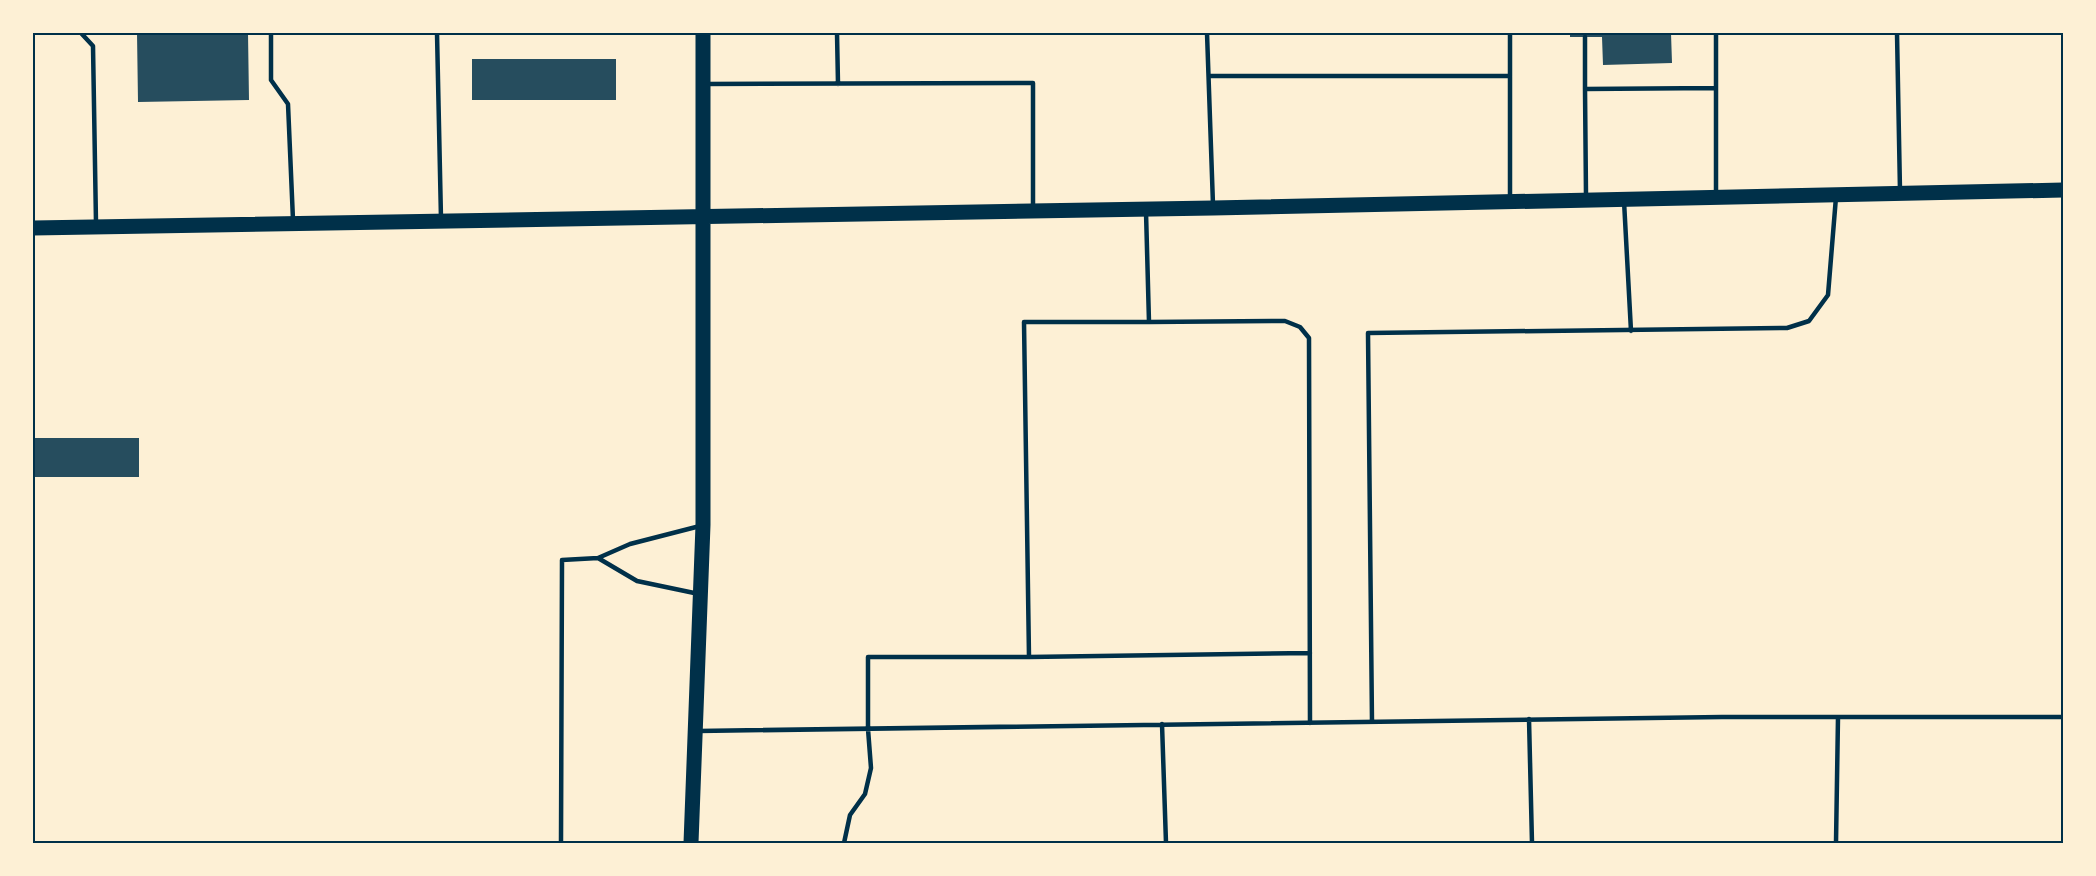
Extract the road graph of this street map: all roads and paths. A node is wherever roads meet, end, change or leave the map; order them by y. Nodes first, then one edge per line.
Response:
1 (81, 33) edge
2 (271, 33) edge
3 (437, 33) edge
4 (703, 33) edge
5 (837, 33) edge
6 (1207, 33) edge
7 (1510, 33) edge
8 (1716, 33) edge
9 (1898, 33) edge
10 (1585, 38) dead end
11 (1209, 76) junction
12 (1510, 76) junction
13 (703, 84) junction
14 (838, 84) junction
15 (1716, 88) junction
16 (1585, 89) junction
17 (2063, 190) edge
18 (1900, 194) junction
19 (1836, 195) junction
20 (1716, 197) junction
21 (1624, 198) junction
22 (1586, 199) junction
23 (1510, 201) junction
24 (1214, 208) junction
25 (1146, 209) junction
26 (1034, 211) junction
27 (703, 216) junction
28 (441, 221) junction
29 (293, 224) junction
30 (96, 227) junction
31 (33, 228) edge
32 (1149, 322) junction
33 (1631, 331) junction
34 (703, 525) junction
35 (598, 558) junction
36 (701, 595) junction
37 (1310, 652) junction
38 (1029, 657) junction
39 (1838, 717) junction
40 (2063, 717) edge
41 (1529, 719) junction
42 (1372, 722) junction
43 (1310, 723) junction
44 (1162, 724) junction
45 (868, 729) junction
46 (695, 731) junction
47 (561, 843) edge
48 (691, 843) edge
49 (844, 843) edge
50 (1166, 843) edge
51 (1532, 843) edge
52 (1836, 843) edge

1 - 30 lane
2 - 29 lane
3 - 28 lane
4 - 13 main road
5 - 14 lane
6 - 11 lane
7 - 12 lane
8 - 15 lane
9 - 18 lane
10 - 16 lane
11 - 12 lane
11 - 24 lane
12 - 23 lane
13 - 14 lane
13 - 27 main road
14 - 26 lane
15 - 16 lane
15 - 20 lane
16 - 22 lane
17 - 18 main road
18 - 19 main road
19 - 20 main road
19 - 33 lane
20 - 21 main road
21 - 22 main road
21 - 33 lane
22 - 23 main road
23 - 24 main road
24 - 25 main road
25 - 26 main road
25 - 32 lane
26 - 27 main road
27 - 28 main road
27 - 34 main road
28 - 29 main road
29 - 30 main road
30 - 31 main road
32 - 37 lane
32 - 38 lane
33 - 42 lane
34 - 35 lane
34 - 36 main road
35 - 36 lane
35 - 47 lane
36 - 46 main road
37 - 38 lane
37 - 43 lane
38 - 45 lane
39 - 40 lane
39 - 41 lane
39 - 52 lane
41 - 42 lane
41 - 51 lane
42 - 43 lane
43 - 44 lane
44 - 45 lane
44 - 50 lane
45 - 46 lane
45 - 49 lane
46 - 48 main road

